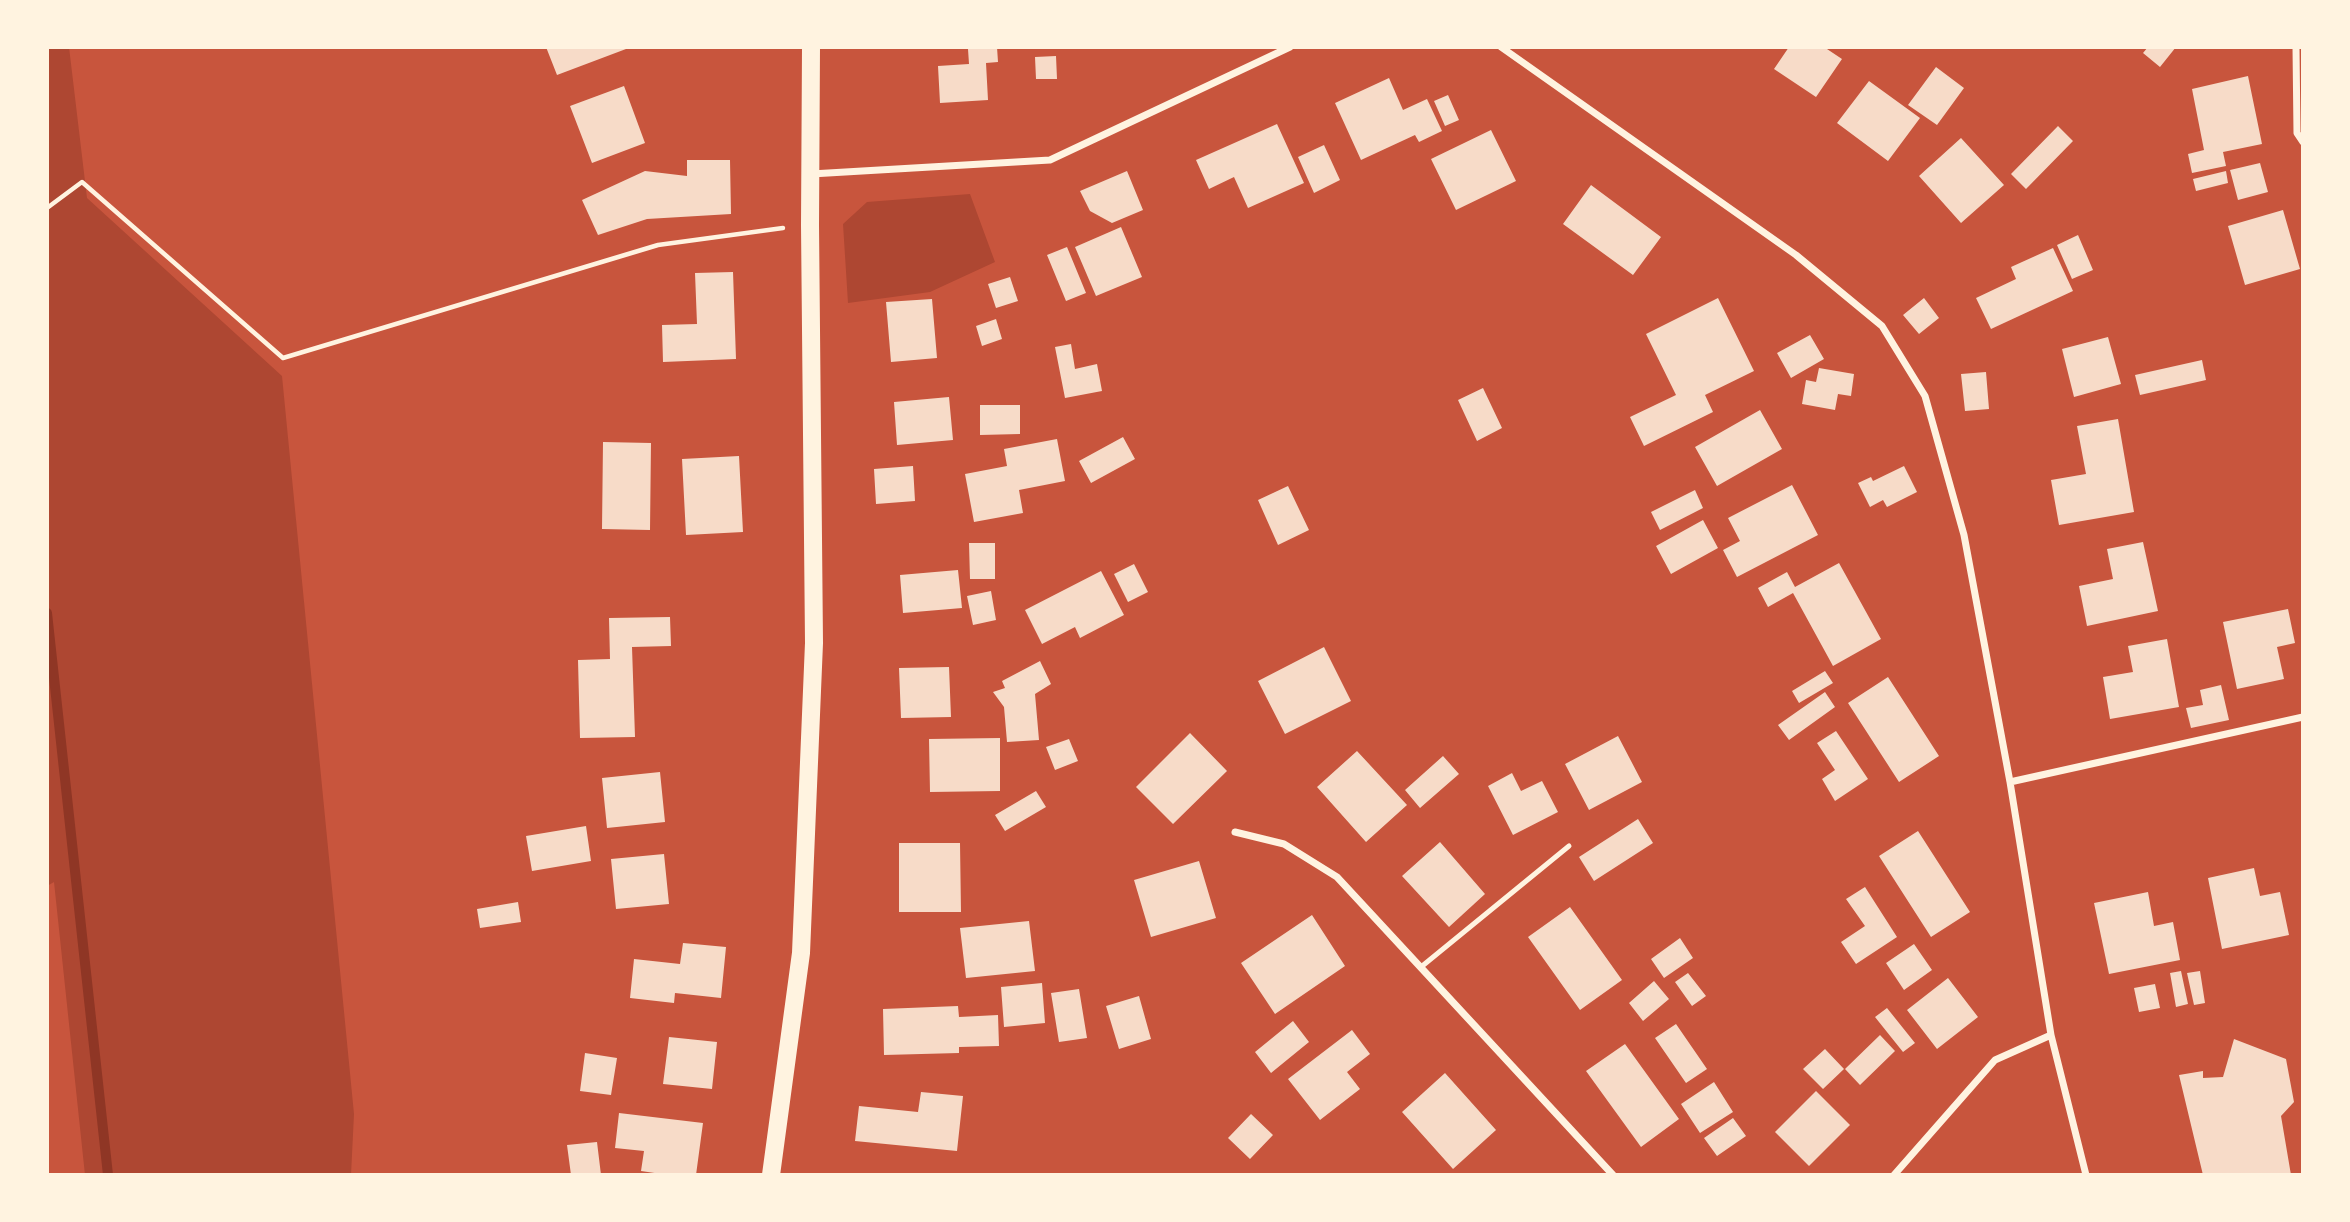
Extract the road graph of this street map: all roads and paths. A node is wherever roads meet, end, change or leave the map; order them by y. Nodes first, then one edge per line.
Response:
1 (811, 47) edge
2 (1290, 47) edge
3 (1501, 47) edge
4 (2296, 47) edge
5 (2303, 142) edge
6 (811, 174) junction
7 (47, 208) edge
8 (810, 225) junction
9 (2303, 717) edge
10 (2010, 782) junction
11 (1235, 832) dead end
12 (1569, 846) dead end
13 (1422, 967) junction
14 (2051, 1035) junction
15 (771, 1175) edge
16 (1613, 1175) edge
17 (1894, 1175) edge
18 (2086, 1175) edge

1 - 6 main road
2 - 6 street
3 - 10 street
4 - 5 street
6 - 8 main road
7 - 8 path
8 - 15 main road
9 - 10 street
10 - 14 street
11 - 13 street
12 - 13 lane
13 - 16 street
14 - 17 street
14 - 18 street

